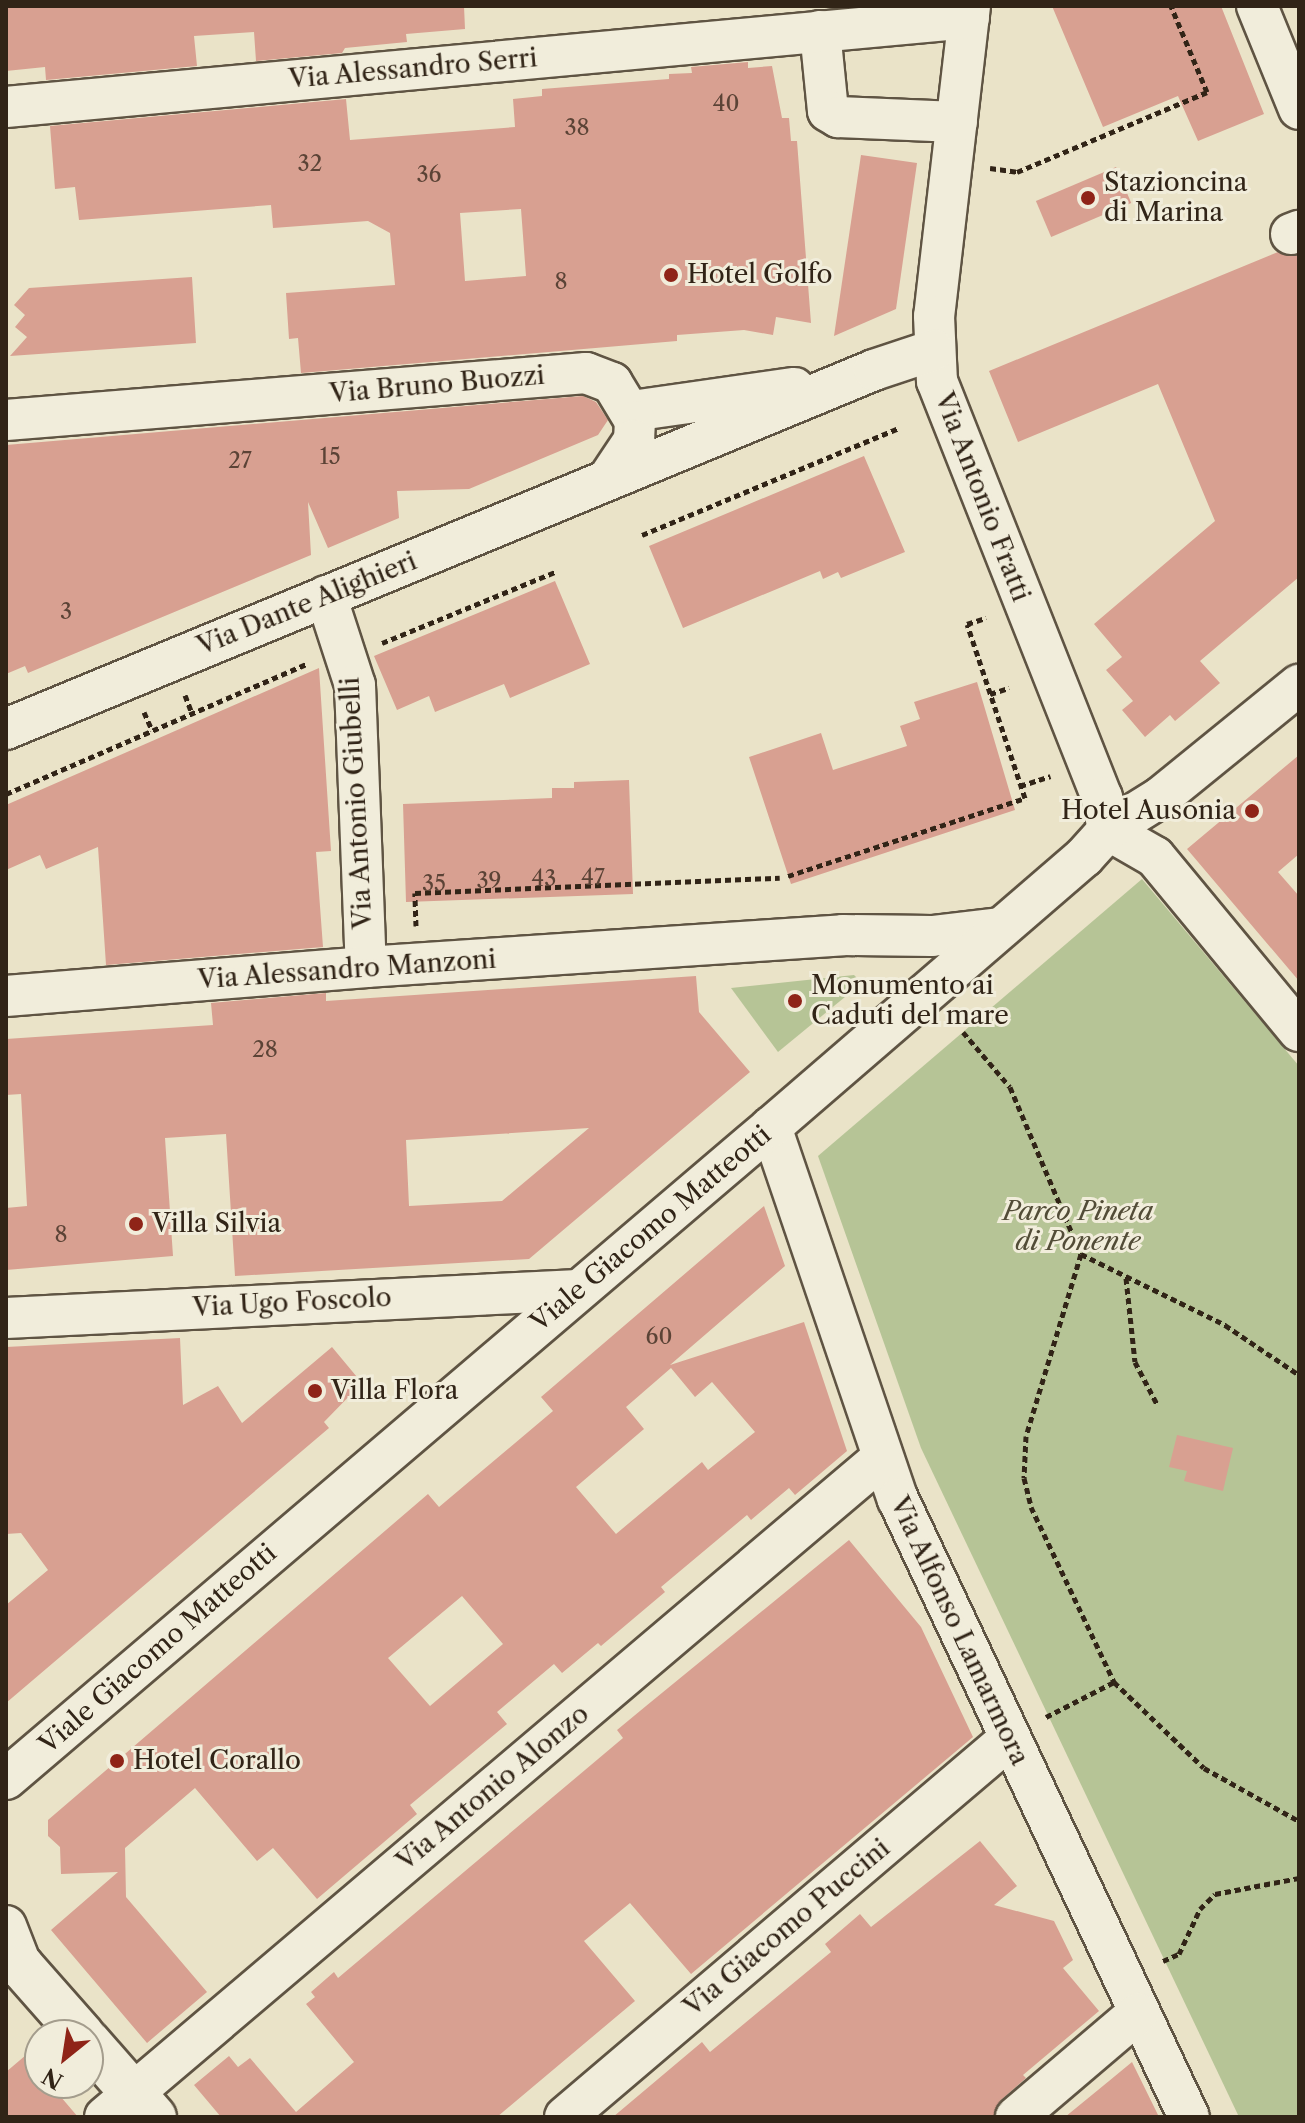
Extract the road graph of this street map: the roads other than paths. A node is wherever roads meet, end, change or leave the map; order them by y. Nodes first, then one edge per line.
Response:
1 (1257, 6) edge
2 (969, 12) edge
3 (820, 31) junction
4 (6, 107) edge
5 (1299, 109) edge
6 (957, 122) junction
7 (934, 350) junction
8 (850, 380) junction
9 (632, 411) junction
10 (6, 420) edge
11 (608, 479) junction
12 (326, 596) junction
13 (1299, 685) edge
14 (6, 729) edge
15 (1108, 830) junction
16 (1000, 928) junction
17 (932, 936) junction
18 (366, 967) junction
19 (945, 975) junction
20 (6, 996) edge
21 (1299, 1031) edge
22 (771, 1127) junction
23 (578, 1290) junction
24 (6, 1318) edge
25 (881, 1459) junction
26 (1009, 1739) junction
27 (6, 1779) edge
28 (6, 1926) edge
29 (14, 1963) edge
30 (1138, 2013) junction
31 (67, 2019) edge
32 (104, 2067) edge
33 (131, 2109) edge
34 (565, 2117) edge
35 (1016, 2117) edge
36 (1189, 2117) edge

1 - 5 street
2 - 3 street, Via Alessandro Serri
2 - 6 street, Via Antonio Fratti
3 - 4 street, Via Alessandro Serri
3 - 6 street
6 - 7 street, Via Antonio Fratti
7 - 8 street, Via Dante Alighieri
7 - 15 street, Via Antonio Fratti
8 - 9 street
8 - 11 street, Via Dante Alighieri
9 - 10 street, Via Bruno Buozzi
9 - 11 street
11 - 12 street, Via Dante Alighieri
12 - 14 street, Via Dante Alighieri
12 - 18 street, Via Antonio Giubelli
13 - 15 street, Viale Giacomo Matteotti
15 - 16 street, Viale Giacomo Matteotti
15 - 21 street
16 - 17 street, Via Alessandro Manzoni
16 - 19 street, Viale Giacomo Matteotti
17 - 18 street, Via Alessandro Manzoni
17 - 19 street
18 - 20 street, Via Alessandro Manzoni
19 - 22 street, Viale Giacomo Matteotti
22 - 23 street, Viale Giacomo Matteotti
22 - 25 street, Via Alfonso Lamarmora
23 - 24 street, Via Ugo Foscolo
23 - 27 street, Viale Giacomo Matteotti
25 - 26 street, Via Alfonso Lamarmora
25 - 33 street, Via Antonio Alonzo
26 - 30 street, Via Alfonso Lamarmora
26 - 34 street, Via Giacomo Puccini
28 - 29 street
29 - 31 street
30 - 35 street
30 - 36 street, Via Alfonso Lamarmora
32 - 33 street

